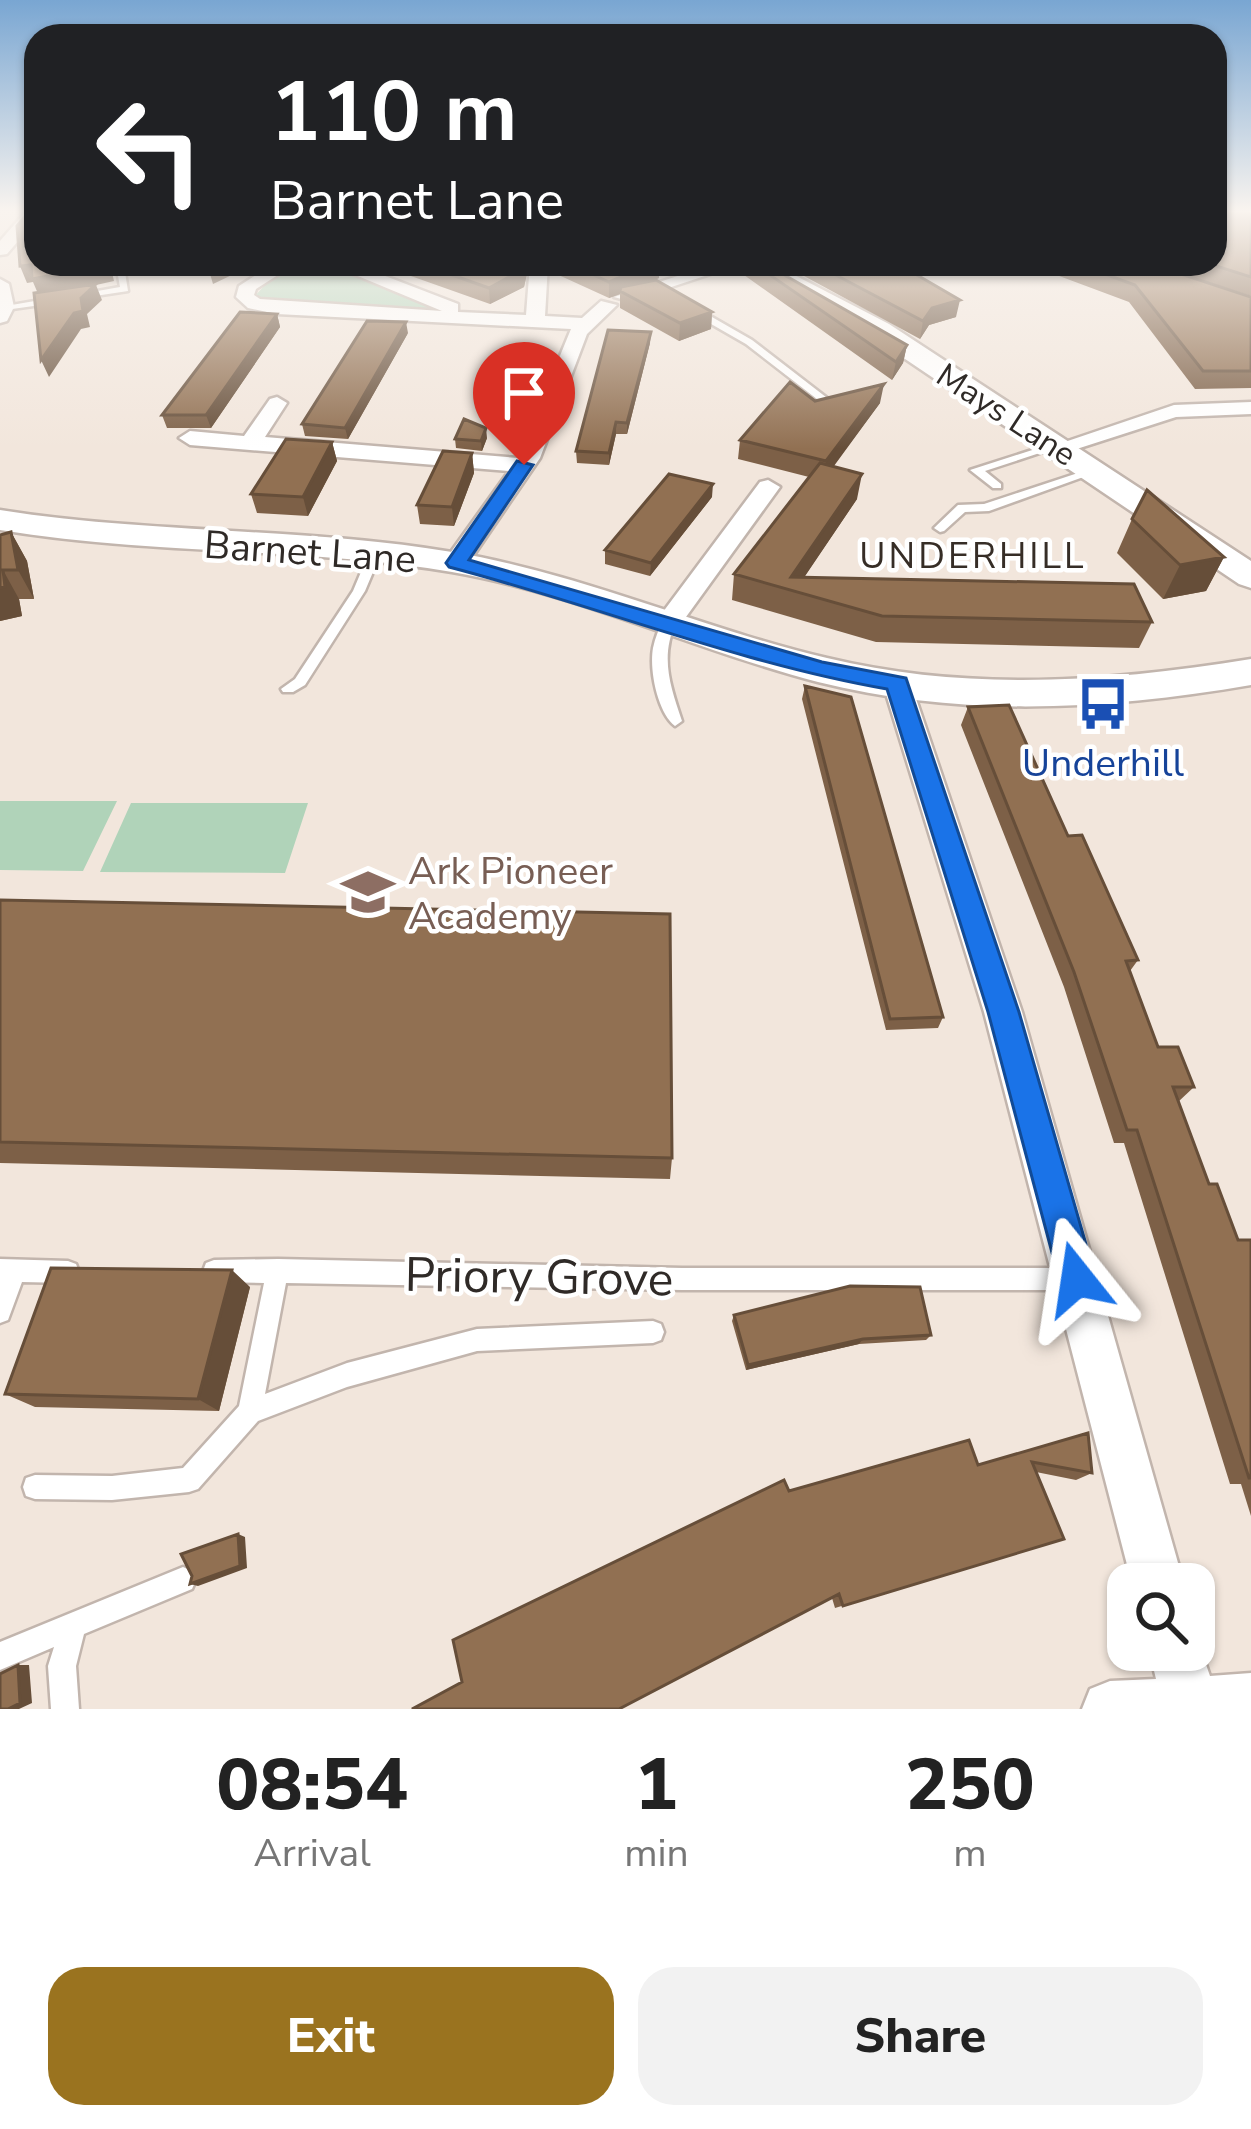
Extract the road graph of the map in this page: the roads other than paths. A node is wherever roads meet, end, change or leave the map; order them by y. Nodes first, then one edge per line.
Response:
1 (125, 290) edge
2 (247, 290) edge
3 (403, 290) edge
4 (537, 290) edge
5 (645, 290) edge
6 (657, 290) edge
7 (807, 290) edge
8 (671, 298) edge
9 (691, 309) edge
10 (2, 312) edge
11 (475, 318) junction
12 (535, 320) junction
13 (583, 324) junction
14 (277, 404) dead end
15 (1251, 408) edge
16 (839, 411) edge
17 (190, 438) dead end
18 (250, 442) junction
19 (1057, 447) junction
20 (524, 465) junction
21 (1094, 471) junction
22 (997, 486) dead end
23 (768, 487) dead end
24 (0, 520) edge
25 (940, 528) dead end
26 (375, 553) junction
27 (456, 563) junction
28 (1251, 577) edge
29 (669, 622) junction
30 (1251, 672) edge
31 (897, 683) junction
32 (288, 689) dead end
33 (675, 721) dead end
34 (8, 1270) edge
35 (278, 1270) junction
36 (192, 1271) edge
37 (83, 1272) edge
38 (1077, 1279) junction
39 (0, 1312) edge
40 (653, 1332) dead end
41 (250, 1412) junction
42 (35, 1487) dead end
43 (1152, 1563) edge
44 (183, 1580) edge
45 (73, 1625) junction
46 (0, 1656) edge
47 (1181, 1671) edge
48 (1251, 1700) edge
49 (1190, 1704) junction
50 (65, 1709) edge
51 (1110, 1709) edge

1 - 10 lane
2 - 11 street
3 - 11 street
4 - 12 street
5 - 13 street
6 - 8 lane
7 - 19 street, Mays Lane
9 - 16 lane
11 - 12 street
12 - 13 street
13 - 20 street
14 - 18 street
15 - 19 street
17 - 18 street
18 - 20 street
19 - 21 street, Mays Lane
19 - 22 lane
20 - 27 street
21 - 25 lane
21 - 28 street, Mays Lane
23 - 29 street
24 - 26 street, Barnet Lane
26 - 27 street, Barnet Lane
26 - 32 lane
27 - 29 street, Barnet Lane
29 - 31 street, Barnet Lane
29 - 33 lane
30 - 31 street, Barnet Lane
31 - 38 street
34 - 37 lane
34 - 39 lane
35 - 36 lane, Priory Grove
35 - 38 lane, Priory Grove
35 - 41 lane
38 - 43 street
40 - 41 lane
41 - 42 lane
44 - 45 lane
45 - 46 lane
45 - 50 lane
47 - 49 street
48 - 49 street
49 - 51 street

